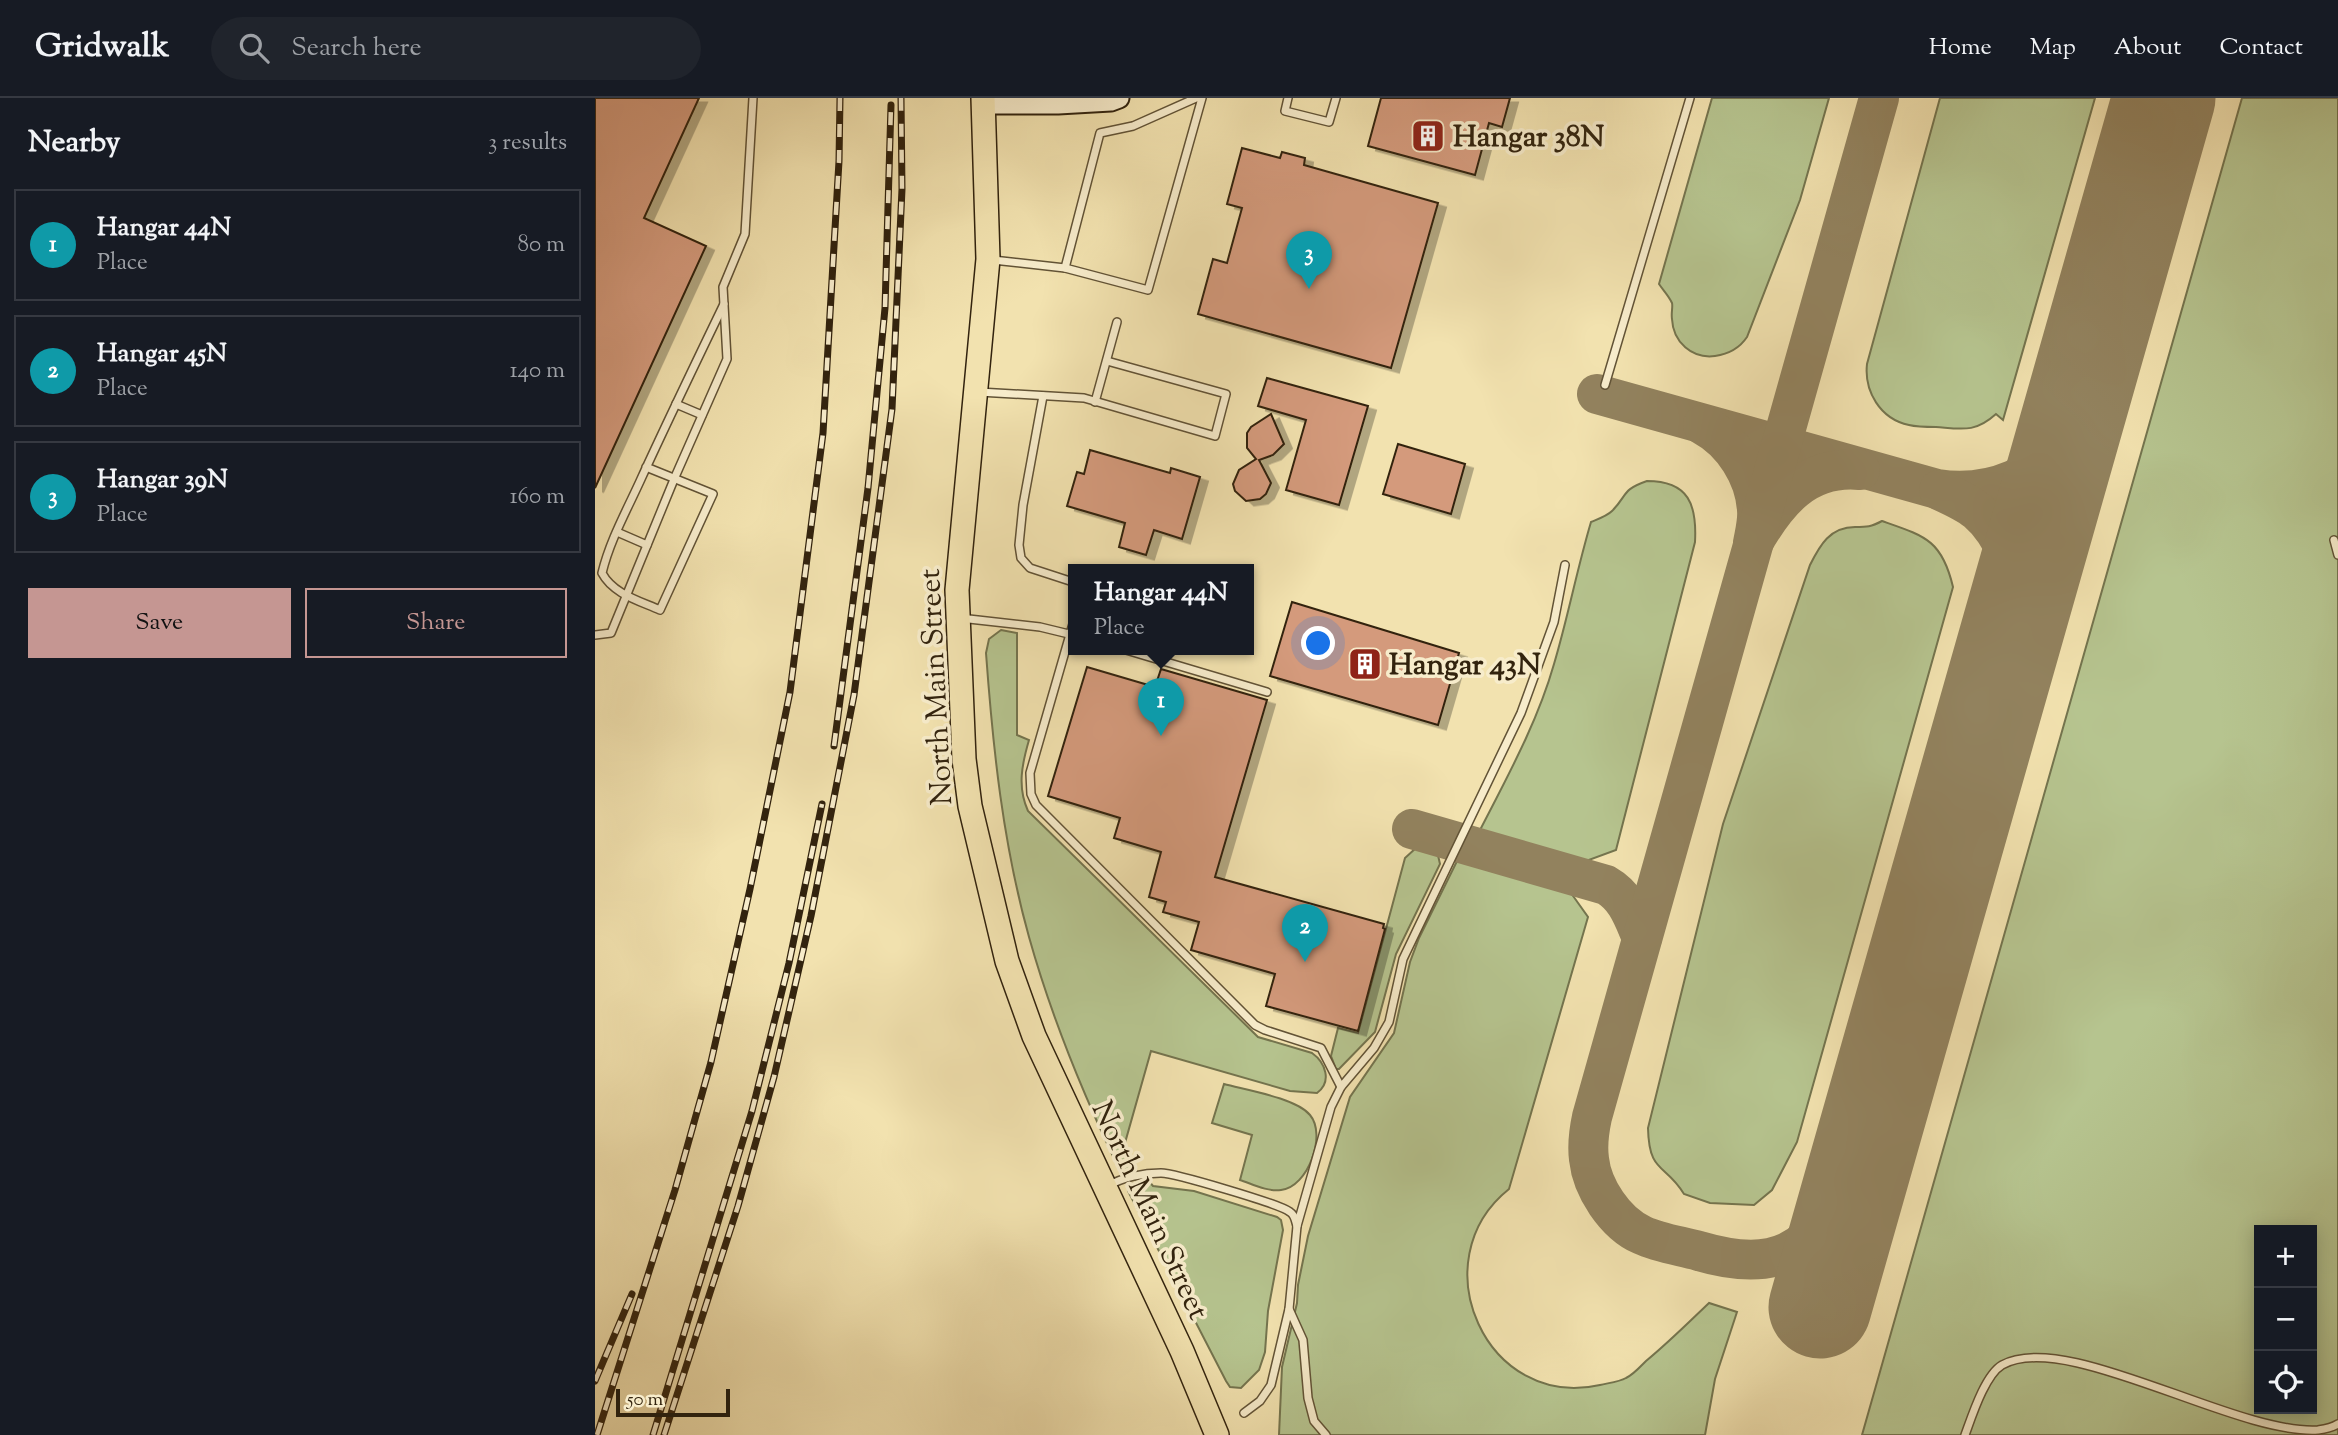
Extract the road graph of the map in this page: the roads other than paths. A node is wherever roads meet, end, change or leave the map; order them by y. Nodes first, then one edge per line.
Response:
1 (753, 98) edge
2 (1119, 98) edge
3 (1196, 98) edge
4 (1202, 98) edge
5 (1288, 98) edge
6 (1336, 98) edge
7 (1690, 98) edge
8 (984, 101) edge
9 (988, 259) junction
10 (1065, 268) junction
11 (724, 304) junction
12 (1117, 322) dead end
13 (1107, 361) junction
14 (1605, 385) dead end
15 (976, 391) junction
16 (1043, 396) junction
17 (1095, 402) junction
18 (676, 404) junction
19 (702, 415) junction
20 (646, 467) junction
21 (675, 477) junction
22 (617, 531) junction
23 (2333, 540) dead end
24 (647, 545) junction
25 (2338, 555) edge
26 (1565, 565) dead end
27 (1068, 580) edge
28 (627, 595) junction
29 (958, 617) junction
30 (1068, 633) edge
31 (595, 635) edge
32 (1068, 647) edge
33 (1143, 655) edge
34 (1267, 692) dead end
35 (1341, 1087) junction
36 (1105, 1188) junction
37 (1297, 1226) junction
38 (1289, 1309) junction
39 (1244, 1413) dead end
40 (2338, 1424) edge
41 (1217, 1435) edge
42 (1326, 1435) edge
43 (1965, 1435) edge

1 - 11 lane
2 - 8 main road
3 - 10 lane
4 - 10 lane
5 - 6 lane
7 - 14 lane
8 - 9 main road, North Main Street
9 - 10 lane
9 - 15 main road, North Main Street
11 - 18 lane
11 - 19 lane
12 - 13 lane
13 - 17 lane
13 - 17 lane
15 - 16 lane
15 - 29 main road, North Main Street
16 - 17 lane
16 - 27 lane
18 - 19 lane
18 - 20 lane
19 - 21 lane
20 - 21 lane
20 - 22 lane
21 - 24 lane
21 - 28 lane
22 - 24 lane
22 - 28 lane
23 - 25 lane
24 - 28 lane
26 - 35 lane
28 - 31 lane
29 - 30 lane
29 - 36 main road, North Main Street
32 - 35 lane
33 - 34 lane
35 - 37 lane
36 - 37 lane
36 - 41 main road, North Main Street
37 - 38 lane
38 - 39 lane
38 - 42 lane
40 - 43 lane

